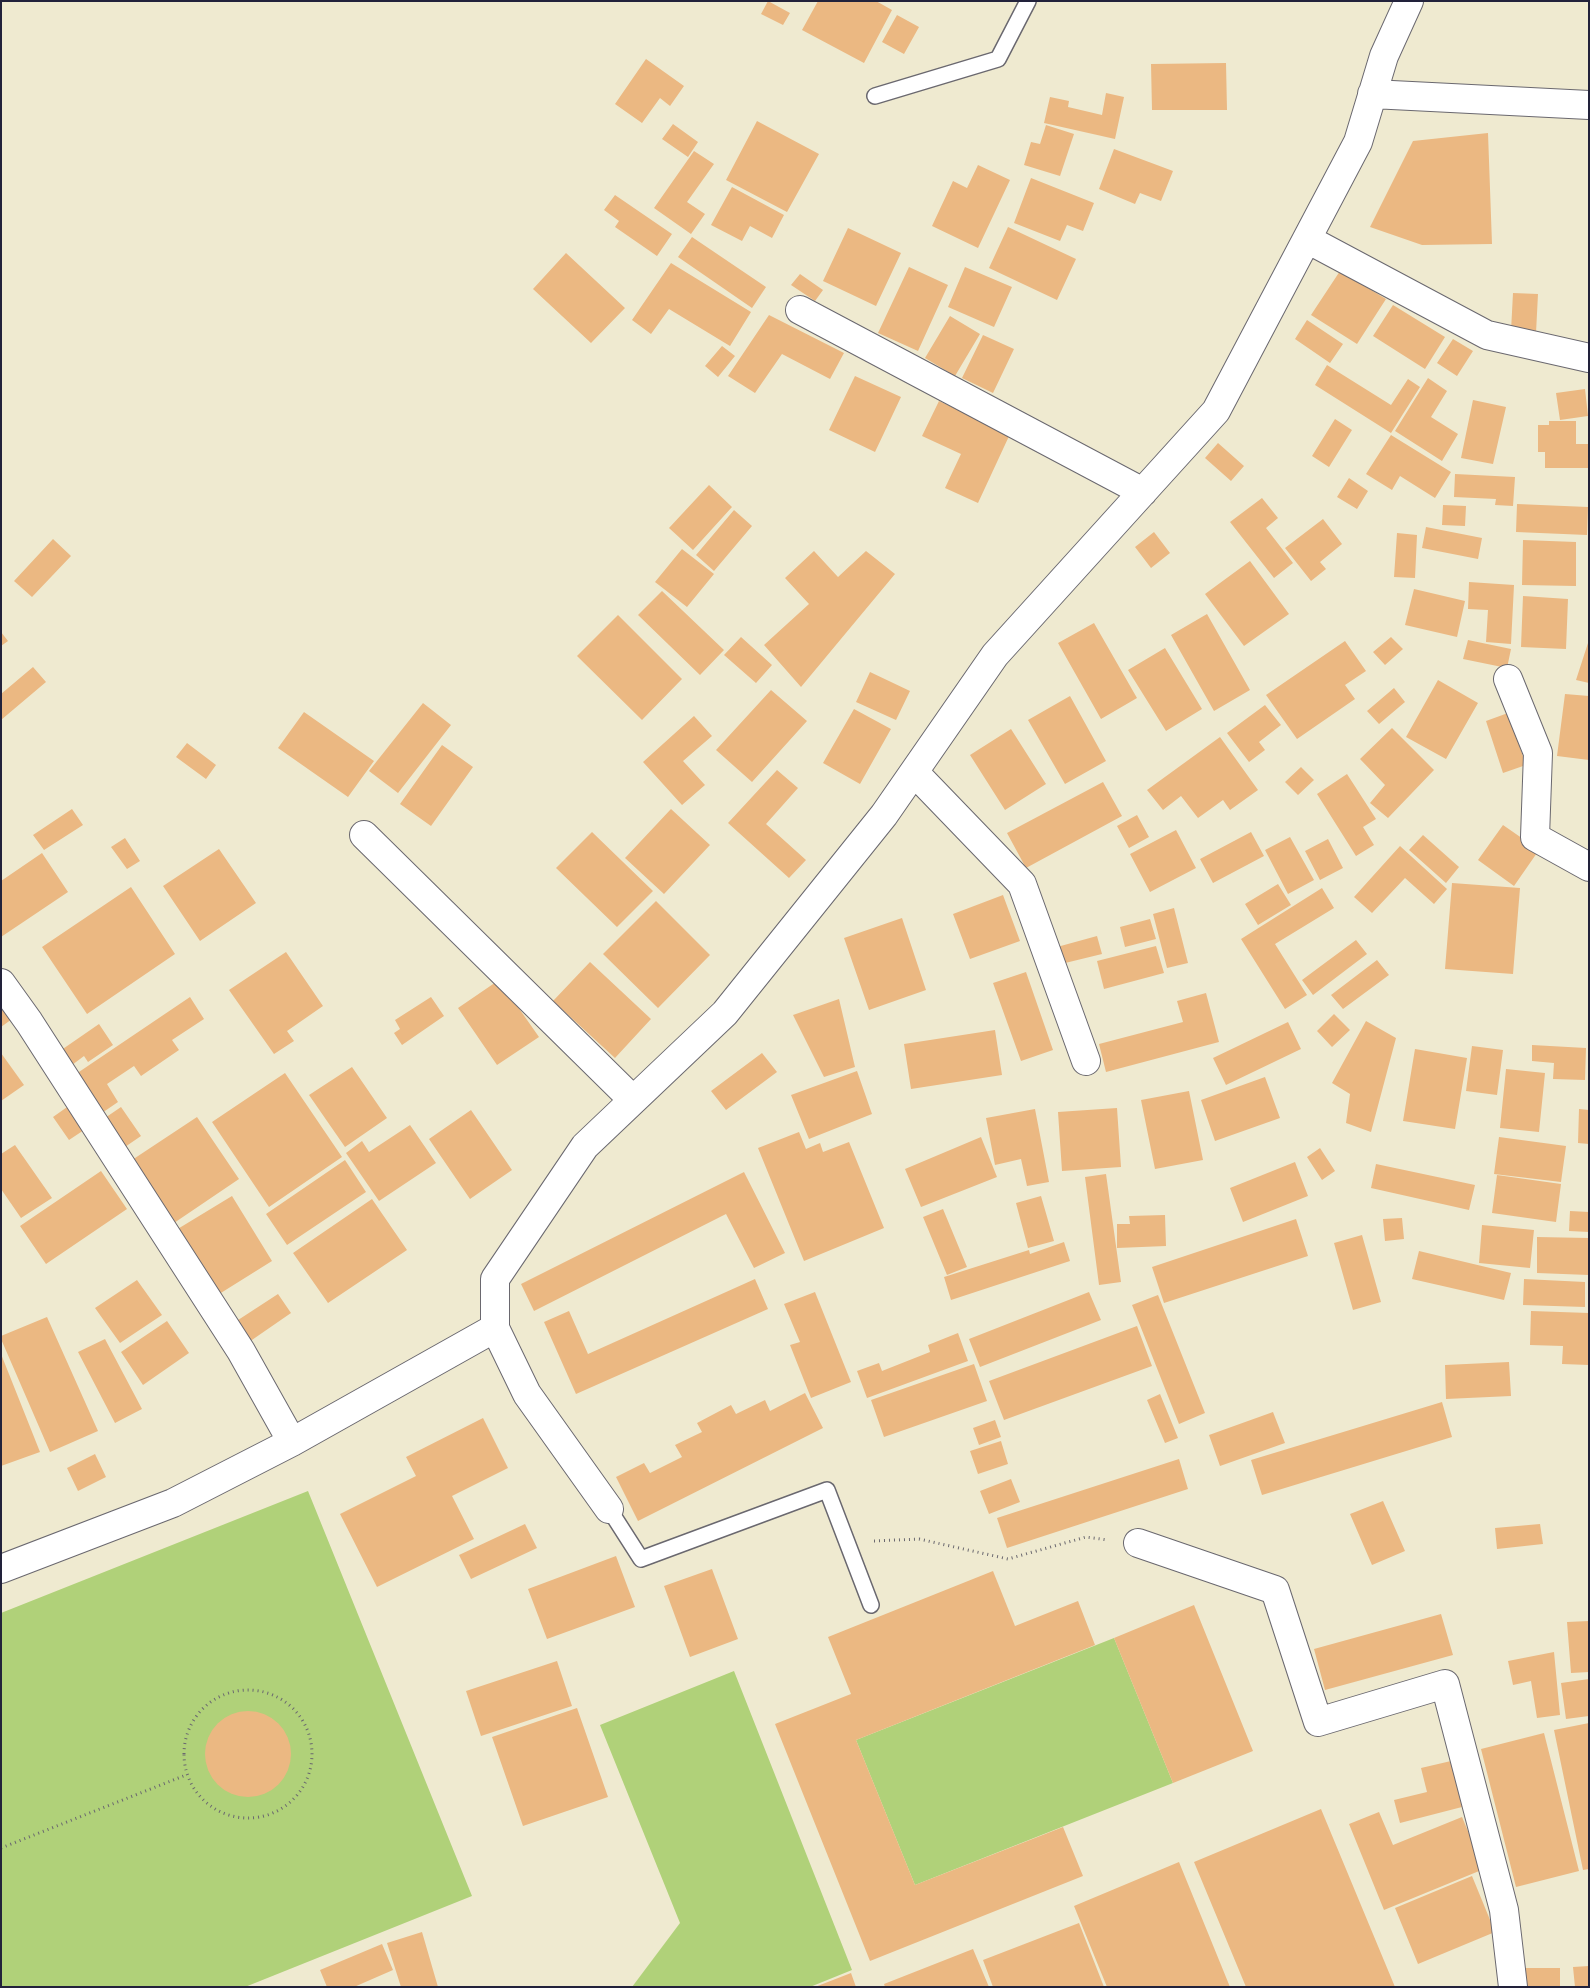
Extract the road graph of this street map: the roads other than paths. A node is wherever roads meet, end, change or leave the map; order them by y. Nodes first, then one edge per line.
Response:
1 (1028, 1) edge
2 (1409, 1) edge
3 (1372, 94) junction
4 (875, 96) dead end
5 (1589, 105) edge
6 (1307, 239) junction
7 (800, 310) dead end
8 (1589, 358) edge
9 (1143, 492) junction
10 (1508, 679) dead end
11 (914, 772) junction
12 (364, 836) dead end
13 (1589, 867) edge
14 (1, 984) edge
15 (1086, 1061) dead end
16 (633, 1100) junction
17 (495, 1328) junction
18 (292, 1442) junction
19 (609, 1509) joint
20 (1138, 1543) road end
21 (1, 1569) edge
22 (871, 1605) dead end
23 (1514, 1987) edge

1 - 4 lane
2 - 3 street
3 - 5 street
3 - 6 street
6 - 8 street
6 - 9 street
7 - 9 street
9 - 11 street
10 - 13 street
11 - 15 street
11 - 16 street
12 - 16 street
14 - 18 street
16 - 17 street
17 - 18 street
17 - 19 street
18 - 21 street
19 - 22 lane
20 - 23 street

